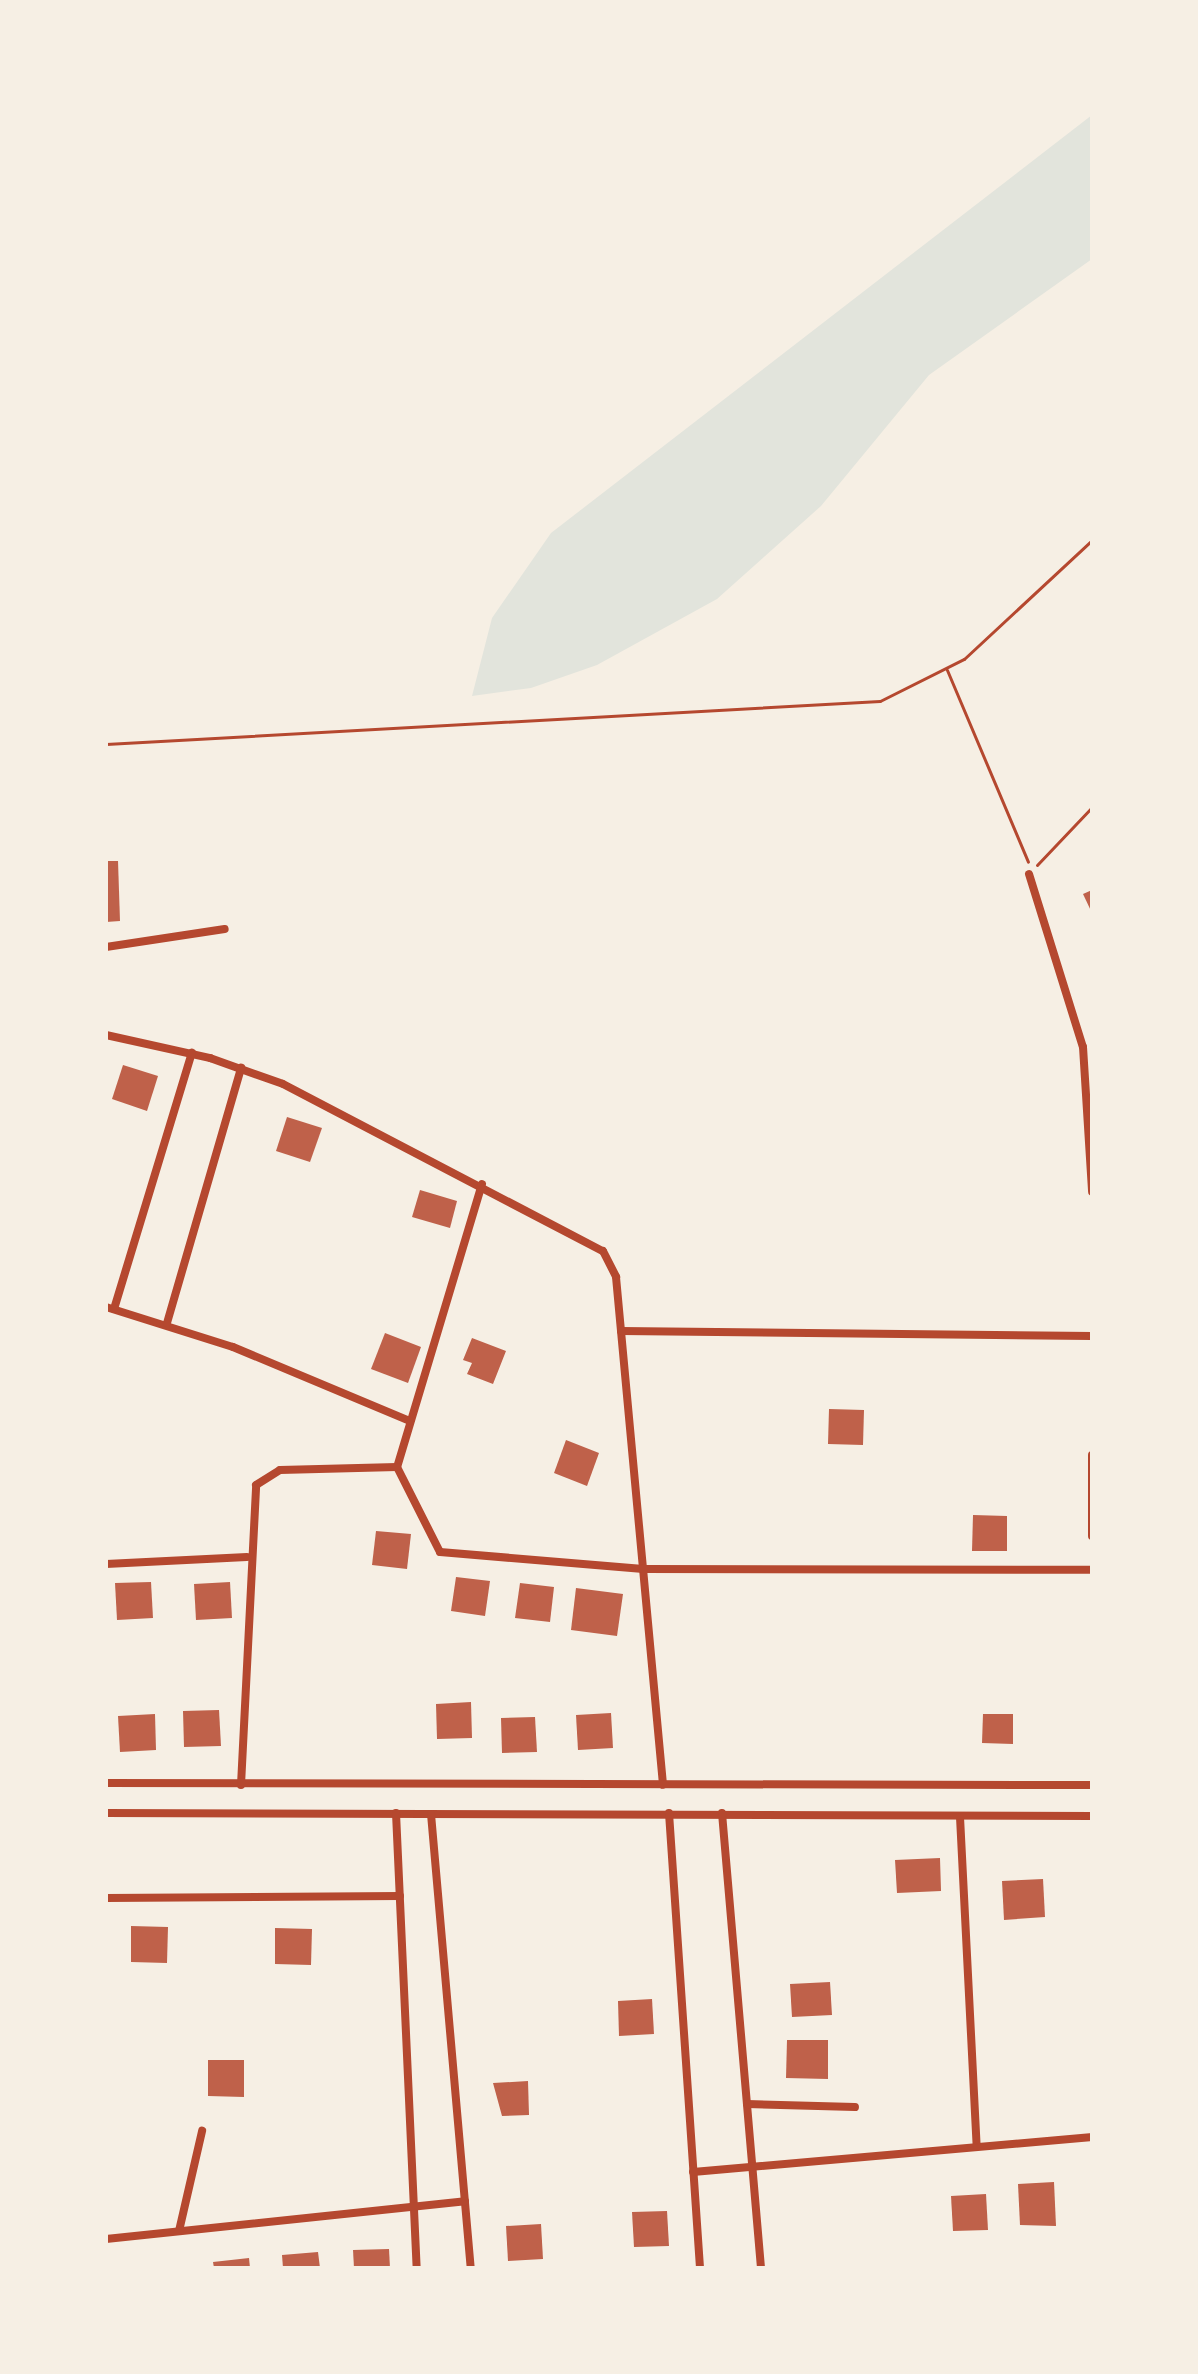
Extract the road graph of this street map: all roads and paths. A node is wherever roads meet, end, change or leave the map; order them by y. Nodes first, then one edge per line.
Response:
1 (1092, 540) edge
2 (947, 670) junction
3 (106, 744) edge
4 (1092, 807) edge
5 (1031, 873) junction
6 (225, 929) dead end
7 (106, 947) edge
8 (106, 1035) edge
9 (1088, 1048) edge
10 (192, 1053) junction
11 (241, 1068) junction
12 (482, 1184) junction
13 (1092, 1192) edge
14 (110, 1308) edge
15 (167, 1323) junction
16 (621, 1331) junction
17 (1092, 1336) edge
18 (410, 1421) junction
19 (1092, 1455) edge
20 (397, 1467) junction
21 (1092, 1536) edge
22 (247, 1557) junction
23 (106, 1564) edge
24 (643, 1569) junction
25 (1092, 1570) edge
26 (106, 1783) edge
27 (241, 1785) junction
28 (663, 1785) junction
29 (1092, 1785) edge
30 (106, 1813) edge
31 (396, 1813) junction
32 (669, 1813) junction
33 (722, 1813) junction
34 (431, 1814) junction
35 (1092, 1816) edge
36 (960, 1817) junction
37 (400, 1896) junction
38 (106, 1898) edge
39 (747, 2104) junction
40 (855, 2107) dead end
41 (202, 2131) dead end
42 (1092, 2137) edge
43 (977, 2147) junction
44 (752, 2167) junction
45 (693, 2172) junction
46 (465, 2201) junction
47 (414, 2207) junction
48 (179, 2231) junction
49 (106, 2239) edge
50 (417, 2268) edge
51 (471, 2268) edge
52 (700, 2268) edge
53 (761, 2268) edge

1 - 2 path
2 - 3 path
2 - 5 path
4 - 5 path
5 - 9 street
6 - 7 street
8 - 10 street
9 - 13 street
10 - 11 street
10 - 14 street
11 - 12 street
11 - 15 street
12 - 16 street
12 - 18 street
14 - 15 street
15 - 18 street
16 - 17 street
16 - 24 street
18 - 20 street
19 - 21 street
20 - 22 street
20 - 24 street
22 - 23 street
22 - 27 street
24 - 25 street
24 - 28 street
26 - 27 street
27 - 28 street
28 - 29 street
30 - 31 street
31 - 34 street
31 - 37 street
32 - 33 street
32 - 34 street
32 - 45 street
33 - 36 street
33 - 39 street
34 - 46 street
35 - 36 street
36 - 43 street
37 - 38 street
37 - 47 street
39 - 40 street
39 - 44 street
41 - 48 street
42 - 43 street
43 - 44 street
44 - 45 street
44 - 53 street
45 - 52 street
46 - 47 street
46 - 51 street
47 - 48 street
47 - 50 street
48 - 49 street

